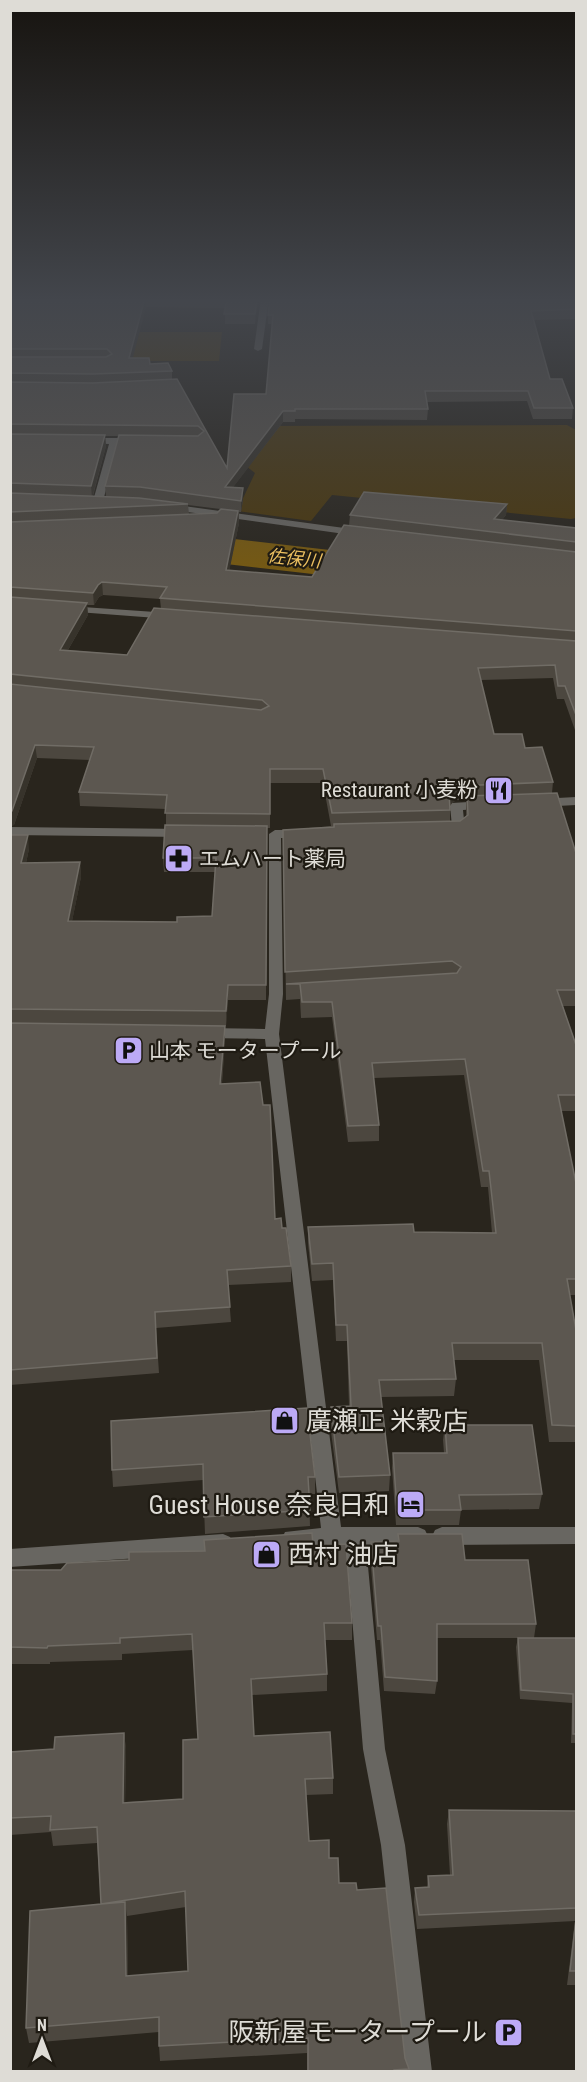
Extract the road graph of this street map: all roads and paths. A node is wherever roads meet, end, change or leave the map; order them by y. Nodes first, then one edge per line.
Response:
1 (80, 441) edge
2 (114, 441) junction
3 (150, 441) edge
4 (87, 501) edge
5 (163, 507) edge
6 (253, 519) junction
7 (197, 521) edge
8 (370, 535) edge
9 (58, 608) edge
10 (176, 616) edge
11 (576, 801) edge
12 (522, 804) edge
13 (500, 805) edge
14 (10, 831) edge
15 (436, 831) edge
16 (195, 833) edge
17 (321, 833) edge
18 (189, 1033) edge
19 (272, 1034) junction
20 (343, 1536) junction
21 (576, 1536) edge
22 (272, 1540) edge
23 (248, 1541) edge
24 (10, 1558) edge
25 (419, 2072) edge

1 - 2 street
2 - 3 street
2 - 4 street
5 - 6 street
6 - 7 street
6 - 8 street
9 - 10 street
11 - 12 street
13 - 15 street
14 - 16 street
17 - 19 street
18 - 19 street
19 - 20 street
20 - 21 street
20 - 22 street
20 - 25 street
23 - 24 street

